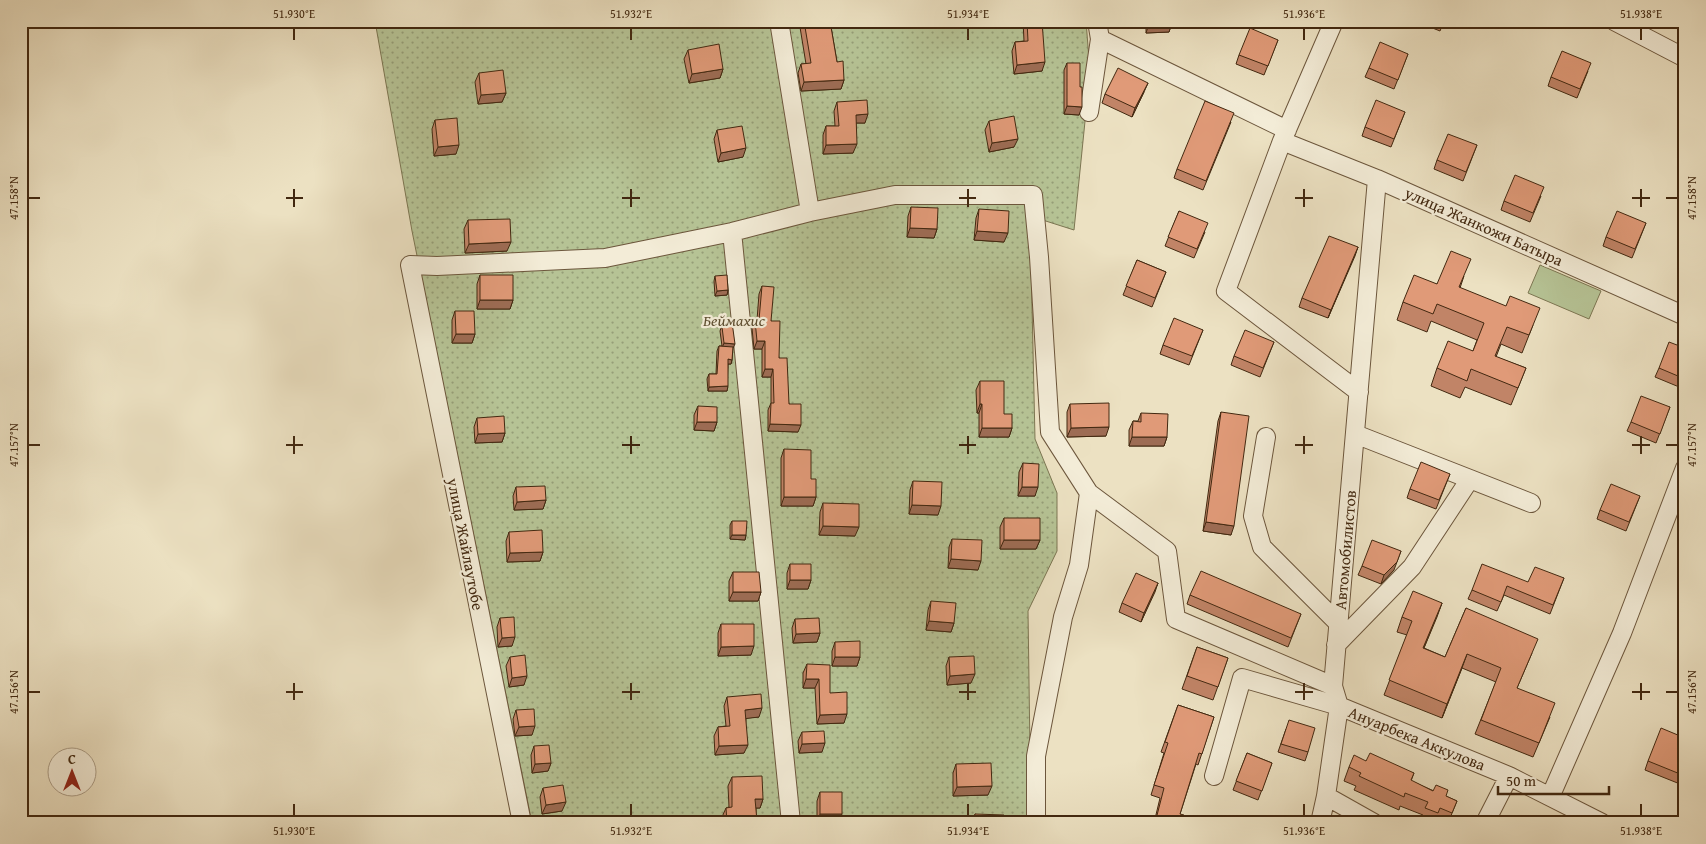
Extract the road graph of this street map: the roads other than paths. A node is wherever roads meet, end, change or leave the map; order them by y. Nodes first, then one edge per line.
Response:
1 (779, 21) edge
2 (1334, 21) edge
3 (1614, 21) edge
4 (1098, 30) edge
5 (1685, 58) edge
6 (1089, 112) dead end
7 (1284, 136) junction
8 (1377, 179) junction
9 (810, 212) junction
10 (732, 232) junction
11 (1685, 316) edge
12 (1359, 392) junction
13 (1355, 434) junction
14 (1266, 437) dead end
15 (1685, 468) edge
16 (1470, 479) junction
17 (1089, 493) junction
18 (1531, 502) dead end
19 (1338, 623) junction
20 (1336, 645) junction
21 (1333, 686) junction
22 (1339, 706) junction
23 (1214, 776) dead end
24 (1509, 776) junction
25 (1551, 795) junction
26 (1326, 796) junction
27 (522, 823) edge
28 (791, 823) edge
29 (1036, 823) edge
30 (1320, 823) edge
31 (1374, 823) edge
32 (1485, 823) edge
33 (1602, 823) edge

1 - 9 street
2 - 7 street
3 - 5 street
4 - 6 street
4 - 7 street, улица Жанкожи Батыра
7 - 8 street, улица Жанкожи Батыра
7 - 12 street
8 - 11 street, улица Жанкожи Батыра
8 - 12 street, Автомобилистов
9 - 10 street
9 - 17 street
10 - 27 street, улица Жайлаутобе
10 - 28 street
12 - 13 street, Автомобилистов
13 - 16 street
13 - 19 street, Автомобилистов
14 - 19 street
15 - 25 street
16 - 18 street
16 - 20 street
17 - 21 street
17 - 29 street
19 - 20 street, Автомобилистов
20 - 21 street, Автомобилистов
21 - 22 street, Автомобилистов
22 - 23 street, Ануарбека Аккулова
22 - 24 street, Ануарбека Аккулова
22 - 26 street
24 - 25 street, Ануарбека Аккулова
24 - 32 street
25 - 33 street, Ануарбека Аккулова
26 - 30 street
26 - 31 street

